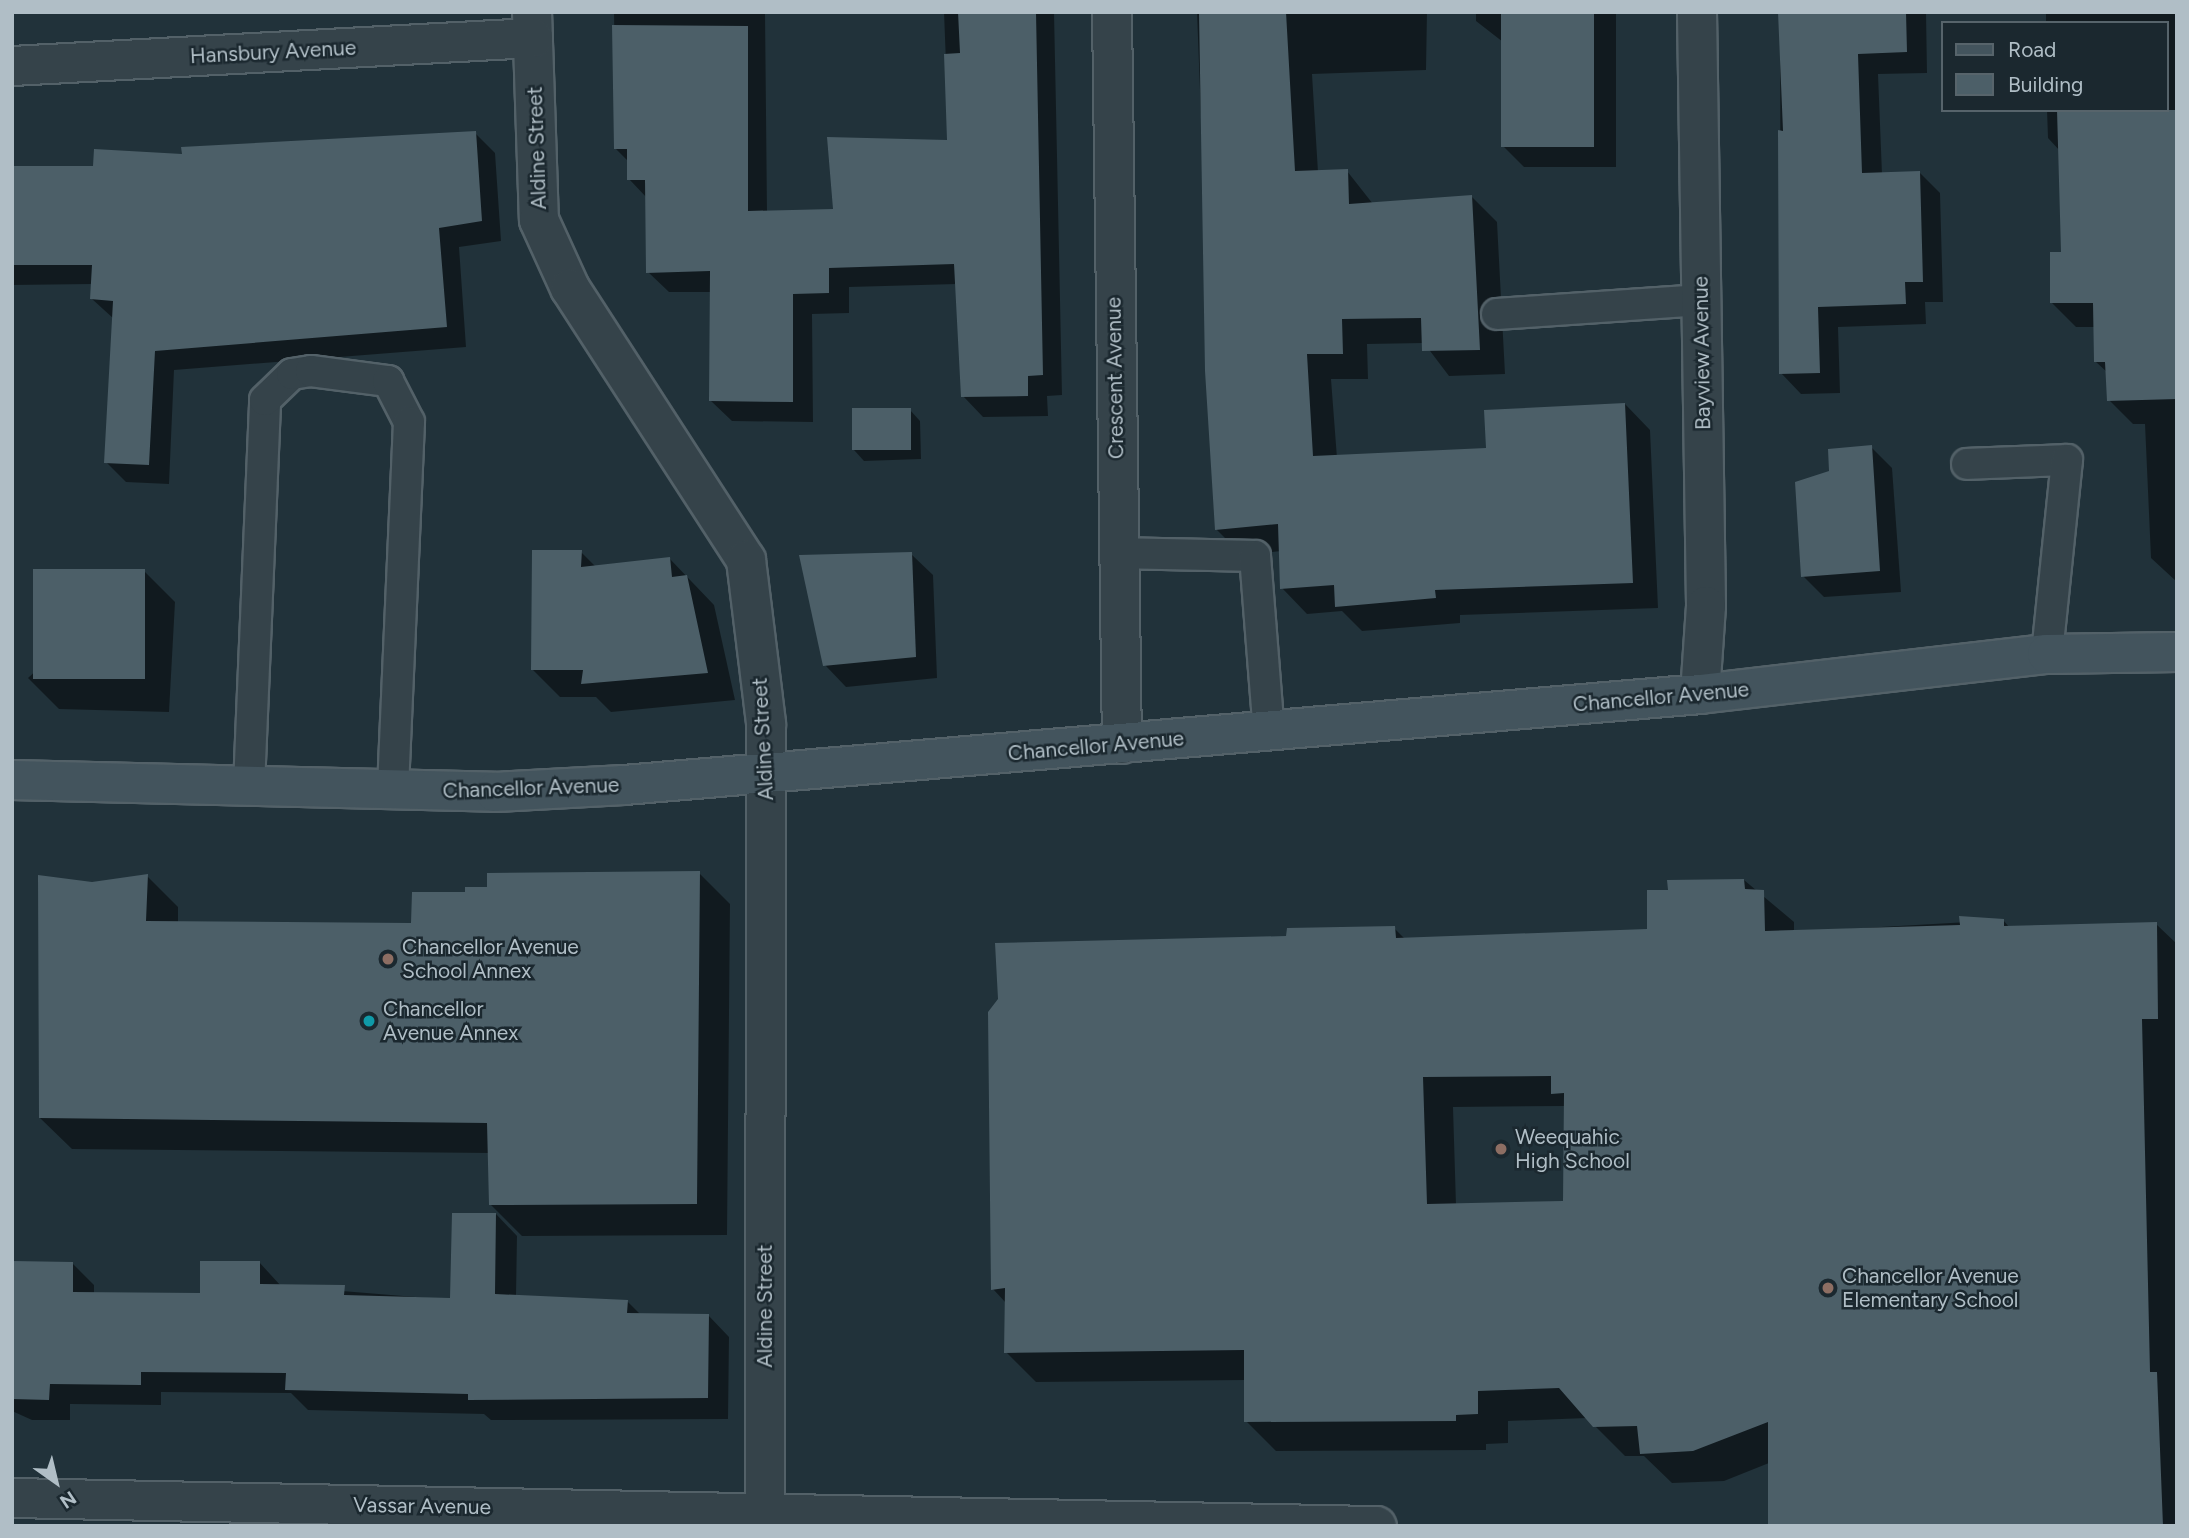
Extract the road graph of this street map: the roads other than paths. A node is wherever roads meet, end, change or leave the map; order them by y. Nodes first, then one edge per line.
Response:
1 (1112, 12) edge
2 (1697, 12) edge
3 (533, 25) edge
4 (12, 66) edge
5 (1702, 300) junction
6 (1497, 314) dead end
7 (1967, 464) dead end
8 (1117, 553) junction
9 (2177, 652) edge
10 (2047, 654) junction
11 (1700, 694) junction
12 (1269, 732) junction
13 (1122, 744) junction
14 (767, 773) junction
15 (12, 780) edge
16 (249, 786) junction
17 (393, 789) junction
18 (12, 1498) edge
19 (765, 1519) edge
20 (1377, 1526) edge

1 - 8 street, Crescent Avenue
2 - 5 street, Bayview Avenue
3 - 4 street, Hansbury Avenue
3 - 14 street, Aldine Street
5 - 6 lane
5 - 11 street, Bayview Avenue
7 - 10 lane
8 - 12 lane
8 - 13 street, Crescent Avenue
9 - 10 main road, Chancellor Avenue
10 - 11 main road, Chancellor Avenue
11 - 12 main road, Chancellor Avenue
12 - 13 main road, Chancellor Avenue
13 - 14 main road, Chancellor Avenue
14 - 17 main road, Chancellor Avenue
14 - 19 street, Aldine Street
15 - 16 main road, Chancellor Avenue
16 - 17 main road, Chancellor Avenue
16 - 17 lane
18 - 19 street, Vassar Avenue
19 - 20 street, Vassar Avenue

